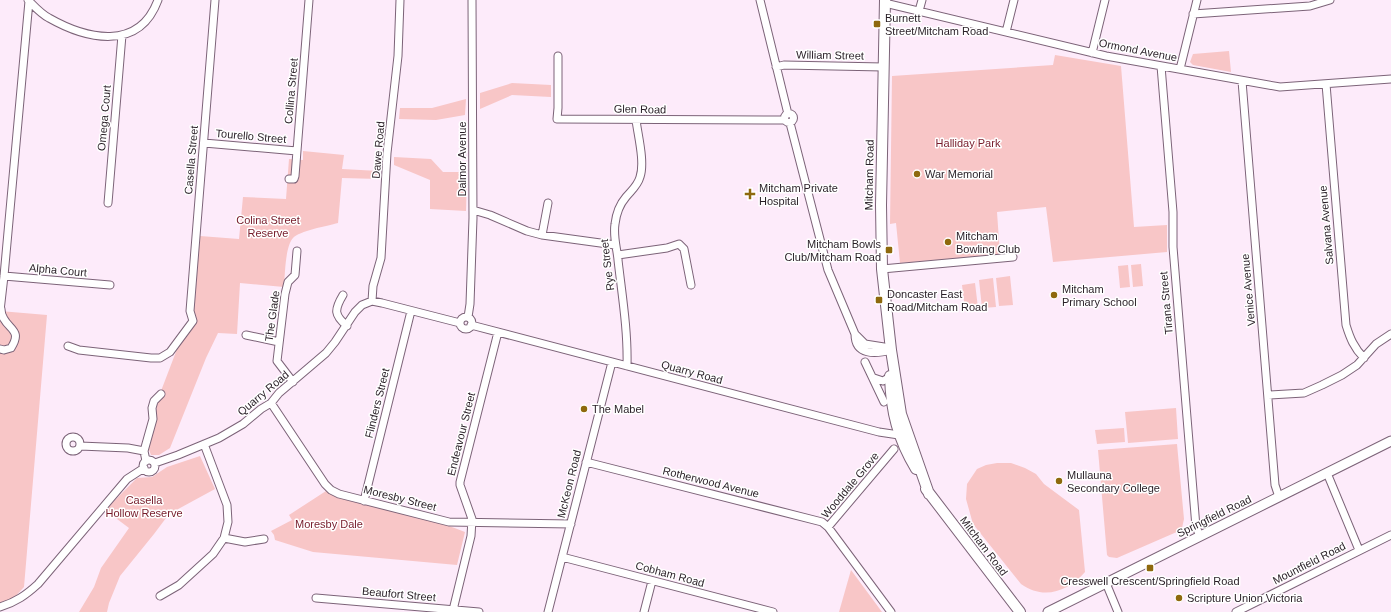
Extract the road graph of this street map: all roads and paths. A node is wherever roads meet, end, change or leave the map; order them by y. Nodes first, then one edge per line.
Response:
1 (28, 0) edge
2 (158, 0) edge
3 (215, 0) edge
4 (309, 0) edge
5 (400, 0) edge
6 (472, 0) edge
7 (760, 0) edge
8 (922, 0) edge
9 (1014, 0) edge
10 (1105, 0) edge
11 (1197, 0) edge
12 (1330, 0) edge
13 (885, 2) edge
14 (919, 11) junction
15 (1193, 14) junction
16 (1006, 32) junction
17 (122, 35) junction
18 (1092, 53) junction
19 (558, 56) dead end
20 (1161, 66) junction
21 (776, 67) junction
22 (883, 67) junction
23 (1180, 69) junction
24 (1391, 79) edge
25 (1242, 81) junction
26 (1326, 84) junction
27 (787, 119) junction
28 (636, 120) junction
29 (204, 143) junction
30 (297, 151) junction
31 (289, 179) dead end
32 (548, 203) dead end
33 (108, 204) dead end
34 (473, 210) junction
35 (542, 235) junction
36 (616, 245) junction
37 (297, 250) dead end
38 (618, 255) junction
39 (1013, 257) dead end
40 (882, 269) junction
41 (4, 276) junction
42 (110, 285) dead end
43 (691, 285) dead end
44 (343, 295) dead end
45 (372, 301) junction
46 (0, 310) edge
47 (411, 310) junction
48 (468, 317) junction
49 (460, 323) junction
50 (471, 325) junction
51 (347, 326) junction
52 (498, 332) junction
53 (1391, 334) edge
54 (246, 335) dead end
55 (279, 342) junction
56 (68, 346) dead end
57 (0, 349) edge
58 (892, 350) junction
59 (1364, 358) junction
60 (612, 362) junction
61 (865, 362) dead end
62 (627, 366) junction
63 (890, 377) junction
64 (874, 378) junction
65 (293, 382) junction
66 (161, 394) dead end
67 (1268, 395) junction
68 (884, 402) dead end
69 (271, 403) junction
70 (903, 434) junction
71 (1391, 441) edge
72 (204, 444) junction
73 (80, 446) dead end
74 (894, 449) dead end
75 (144, 451) junction
76 (586, 462) junction
77 (155, 463) junction
78 (145, 464) junction
79 (1327, 473) junction
80 (1279, 497) junction
81 (364, 500) junction
82 (472, 523) junction
83 (570, 524) junction
84 (828, 527) junction
85 (1391, 535) edge
86 (1200, 536) junction
87 (224, 538) junction
88 (264, 539) dead end
89 (1359, 550) junction
90 (562, 557) junction
91 (652, 581) junction
92 (1106, 583) junction
93 (160, 596) dead end
94 (316, 598) dead end
95 (0, 607) edge
96 (9, 608) edge
97 (453, 610) junction
98 (479, 612) edge
99 (548, 612) edge
100 (644, 612) edge
101 (773, 612) edge
102 (891, 612) edge
103 (1020, 612) edge
104 (1048, 612) edge
105 (1118, 612) edge
106 (1236, 612) edge

1 - 17 street
1 - 41 street
2 - 17 street
3 - 29 street, Casella Street
4 - 30 street, Collina Street
5 - 45 street, Dawe Road
6 - 34 street, Dalmor Avenue
7 - 21 street
8 - 14 street
9 - 16 street
10 - 18 street
11 - 15 street
12 - 15 street
13 - 14 street, Ormond Avenue
13 - 22 main road, Mitcham Road
14 - 16 street, Ormond Avenue
15 - 23 street
16 - 18 street, Ormond Avenue
17 - 33 street, Omega Court
18 - 20 street, Ormond Avenue
19 - 28 street, Glen Road
20 - 23 street, Ormond Avenue
20 - 86 street, Tirana Street
21 - 22 street, William Street
21 - 27 street
22 - 40 main road, Mitcham Road
23 - 25 street, Ormond Avenue
24 - 26 street, Ormond Avenue
25 - 26 street, Ormond Avenue
25 - 67 street, Venice Avenue
26 - 59 street, Salvana Avenue
27 - 28 street, Glen Road
27 - 58 street
28 - 36 street, Rye Street
29 - 30 street, Tourello Street
29 - 56 street, Casella Street
30 - 31 street, Collina Street
32 - 35 street
34 - 35 street
34 - 48 street, Dalmor Avenue
35 - 36 street
36 - 38 street, Rye Street
37 - 55 street, The Glade
38 - 43 street
38 - 62 street, Rye Street
39 - 40 street
40 - 58 main road, Mitcham Road
41 - 42 street, Alpha Court
41 - 46 street
44 - 51 street
45 - 47 street, Quarry Road
45 - 51 street, Quarry Road
46 - 57 street
47 - 49 street, Quarry Road
47 - 81 street, Flinders Street
48 - 49 street
48 - 50 street
49 - 50 street, Quarry Road
50 - 52 street, Quarry Road
51 - 65 street, Quarry Road
52 - 60 street, Quarry Road
52 - 82 street, Endeavour Street
53 - 59 street
54 - 55 street
55 - 65 street, The Glade
58 - 63 main road, Mitcham Road
58 - 70 main road, Mitcham Road
59 - 67 street
60 - 62 street, Quarry Road
60 - 76 street, McKeon Road
61 - 64 street
62 - 70 street, Quarry Road
63 - 64 street
63 - 70 main road, Mitcham Road
64 - 68 street
65 - 69 street, Quarry Road
66 - 75 street
67 - 80 street, Venice Avenue
69 - 72 street, Quarry Road
69 - 81 street, Moresby Street
70 - 103 main road, Mitcham Road
71 - 79 main road, Springfield Road
72 - 77 street, Quarry Road
72 - 87 street
73 - 75 street
74 - 84 street, Wooddale Grove
75 - 78 street
76 - 83 street, McKeon Road
76 - 84 street, Rotherwood Avenue
77 - 78 street
77 - 78 street, Quarry Road
78 - 96 street, Quarry Road
79 - 80 main road, Springfield Road
79 - 89 street
80 - 86 main road, Springfield Road
81 - 82 street, Moresby Street
82 - 83 street, Moresby Street
82 - 97 street, Endeavour Street
83 - 90 street, McKeon Road
84 - 102 street, Wooddale Grove
85 - 89 street, Mountfield Road
86 - 92 main road, Springfield Road
87 - 88 street
87 - 93 street
89 - 106 street, Mountfield Road
90 - 91 street, Cobham Road
90 - 99 street, McKeon Road
91 - 100 street
91 - 101 street, Cobham Road
92 - 104 main road, Springfield Road
92 - 105 street
94 - 97 street, Beaufort Street
95 - 96 street, Quarry Road
97 - 98 street, Beaufort Street

